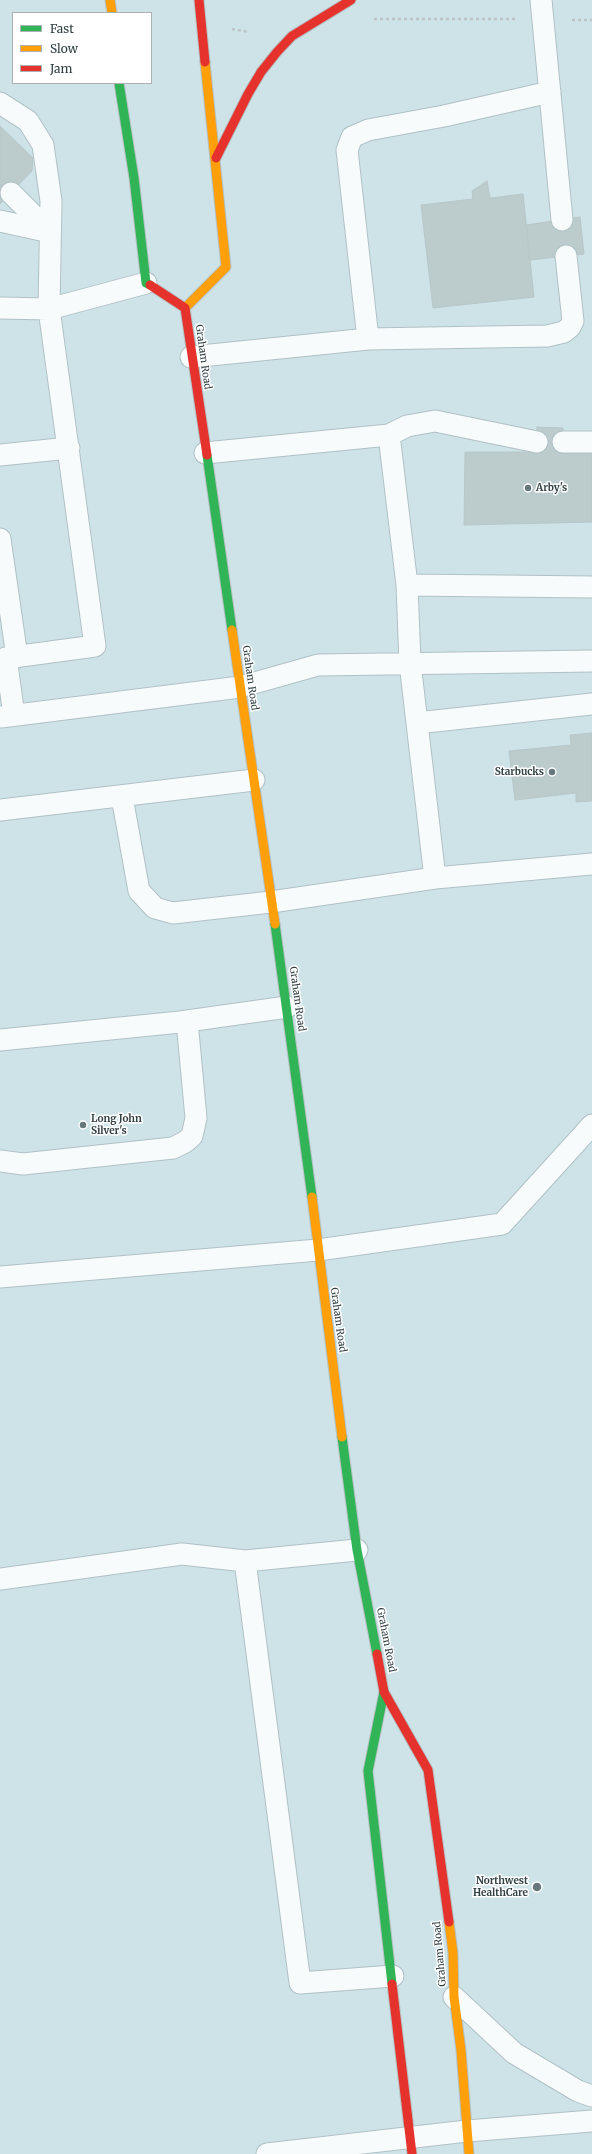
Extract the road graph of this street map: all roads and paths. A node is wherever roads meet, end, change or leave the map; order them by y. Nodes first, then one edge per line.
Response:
1 (110, 0) edge
2 (199, 0) edge
3 (351, 0) edge
4 (541, 0) edge
5 (112, 12) edge
6 (370, 19) dead end
7 (507, 19) dead end
8 (578, 20) dead end
9 (592, 20) edge
10 (229, 29) dead end
11 (249, 32) dead end
12 (119, 84) edge
13 (550, 92) junction
14 (0, 103) edge
15 (216, 158) junction
16 (11, 192) dead end
17 (562, 220) dead end
18 (0, 221) edge
19 (50, 232) junction
20 (566, 256) dead end
21 (146, 283) junction
22 (0, 308) edge
23 (185, 308) junction
24 (49, 309) junction
25 (368, 339) junction
26 (191, 357) junction
27 (389, 435) junction
28 (537, 442) dead end
29 (563, 442) dead end
30 (592, 442) edge
31 (69, 448) junction
32 (205, 453) junction
33 (0, 455) edge
34 (0, 539) edge
35 (407, 585) junction
36 (592, 587) edge
37 (17, 657) junction
38 (592, 661) edge
39 (410, 663) junction
40 (240, 687) junction
41 (592, 704) edge
42 (7, 716) edge
43 (417, 723) junction
44 (254, 780) junction
45 (122, 797) junction
46 (0, 810) edge
47 (592, 864) edge
48 (435, 878) junction
49 (272, 902) junction
50 (287, 1008) junction
51 (187, 1021) junction
52 (5, 1043) edge
53 (592, 1126) edge
54 (0, 1161) edge
55 (318, 1250) junction
56 (0, 1277) edge
57 (357, 1550) junction
58 (245, 1560) junction
59 (0, 1579) edge
60 (384, 1692) junction
61 (393, 1976) junction
62 (454, 1997) junction
63 (592, 2096) edge
64 (592, 2121) edge
65 (467, 2131) junction
66 (411, 2146) edge
67 (267, 2154) edge
68 (469, 2154) edge

1 - 5 main road
2 - 15 main road
3 - 15 main road
4 - 13 lane
6 - 7 path
8 - 9 path
10 - 11 path
12 - 21 main road
13 - 17 lane
13 - 25 lane
14 - 19 lane
15 - 23 main road
16 - 19 lane
18 - 19 lane
19 - 24 lane
20 - 25 lane
21 - 23 main road
21 - 24 lane
22 - 24 lane
23 - 26 main road, Graham Road
24 - 31 lane
25 - 26 lane
26 - 32 main road, Graham Road
27 - 28 lane
27 - 32 lane
27 - 35 lane
29 - 30 lane
31 - 33 lane
31 - 37 lane
32 - 40 main road, Graham Road
34 - 37 lane
35 - 36 lane
35 - 39 lane
37 - 42 lane
38 - 39 lane
39 - 40 lane
39 - 43 lane
40 - 42 lane
40 - 44 main road, Graham Road
41 - 43 lane
43 - 48 lane
44 - 45 lane
44 - 49 main road, Graham Road
45 - 46 lane
45 - 49 lane
47 - 48 lane
48 - 49 lane
49 - 50 main road, Graham Road
50 - 51 lane
50 - 55 main road, Graham Road
51 - 52 lane
51 - 54 lane
53 - 55 lane
55 - 56 lane
55 - 57 main road, Graham Road
57 - 58 lane
57 - 60 main road, Graham Road
58 - 59 lane
58 - 61 lane
60 - 61 main road, Graham Road
60 - 62 main road, Graham Road
61 - 66 main road, Graham Road
62 - 63 lane
62 - 65 main road, Graham Road
64 - 65 lane
65 - 66 lane
65 - 68 main road, Graham Road
66 - 67 lane

